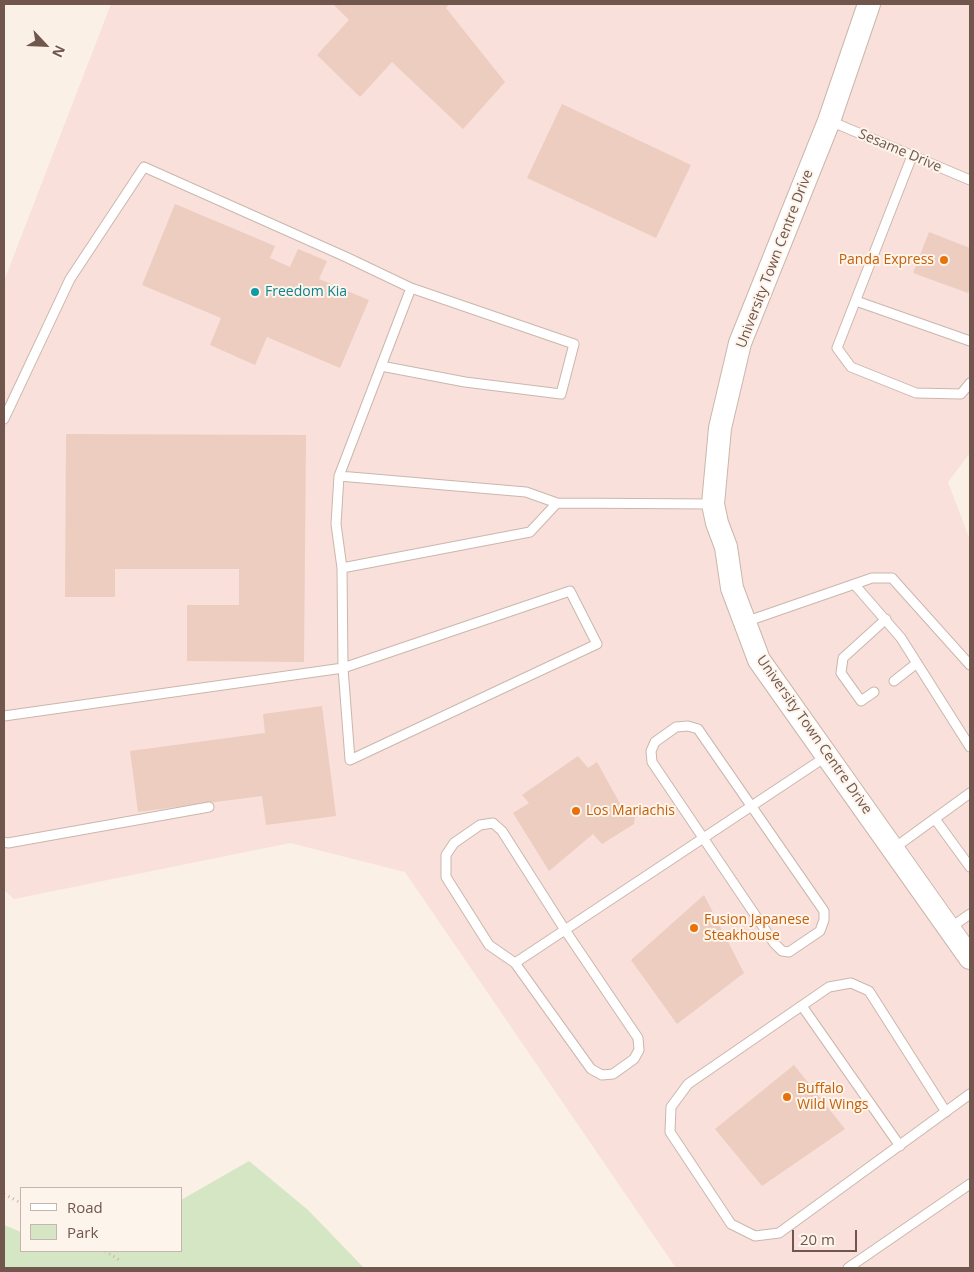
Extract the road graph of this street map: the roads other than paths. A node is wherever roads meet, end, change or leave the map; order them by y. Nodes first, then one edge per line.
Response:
1 (869, 4) edge
2 (829, 121) junction
3 (912, 156) junction
4 (970, 180) edge
5 (411, 288) junction
6 (856, 301) junction
7 (970, 341) edge
8 (381, 366) junction
9 (970, 383) edge
10 (4, 419) edge
11 (339, 476) junction
12 (557, 503) junction
13 (713, 504) junction
14 (342, 568) junction
15 (854, 584) junction
16 (886, 619) junction
17 (745, 622) junction
18 (918, 663) junction
19 (970, 665) edge
20 (343, 668) junction
21 (894, 680) dead end
22 (874, 692) dead end
23 (4, 716) edge
24 (970, 747) edge
25 (828, 756) junction
26 (970, 793) edge
27 (209, 807) dead end
28 (751, 807) junction
29 (935, 820) junction
30 (703, 838) junction
31 (4, 842) edge
32 (893, 849) junction
33 (970, 867) edge
34 (970, 914) edge
35 (949, 928) junction
36 (565, 930) junction
37 (970, 958) edge
38 (515, 963) junction
39 (802, 1006) junction
40 (970, 1094) edge
41 (946, 1112) junction
42 (900, 1146) junction
43 (970, 1184) edge
44 (848, 1268) edge

1 - 2 street, University Town Centre Drive
2 - 3 lane, Sesame Drive
2 - 13 street, University Town Centre Drive
3 - 4 lane, Sesame Drive
3 - 6 lane
5 - 8 lane
5 - 8 lane
5 - 10 lane
6 - 7 lane
6 - 9 lane
8 - 11 lane
11 - 12 lane
11 - 14 lane
12 - 13 lane
12 - 14 lane
13 - 17 street, University Town Centre Drive
14 - 20 lane
15 - 16 lane
15 - 17 lane
15 - 19 lane
16 - 18 lane
16 - 22 lane
17 - 25 street, University Town Centre Drive
18 - 21 lane
18 - 24 lane
20 - 20 lane
20 - 23 lane
25 - 28 lane
25 - 32 street, University Town Centre Drive
26 - 29 lane
27 - 31 lane
28 - 30 lane
28 - 30 lane
28 - 30 lane
29 - 32 lane
29 - 33 lane
30 - 36 lane
32 - 35 street, University Town Centre Drive
34 - 35 lane
35 - 37 street, University Town Centre Drive
36 - 38 lane
36 - 38 lane
36 - 38 lane
39 - 41 lane
39 - 42 lane
39 - 42 lane
40 - 41 lane
41 - 42 lane
43 - 44 lane

